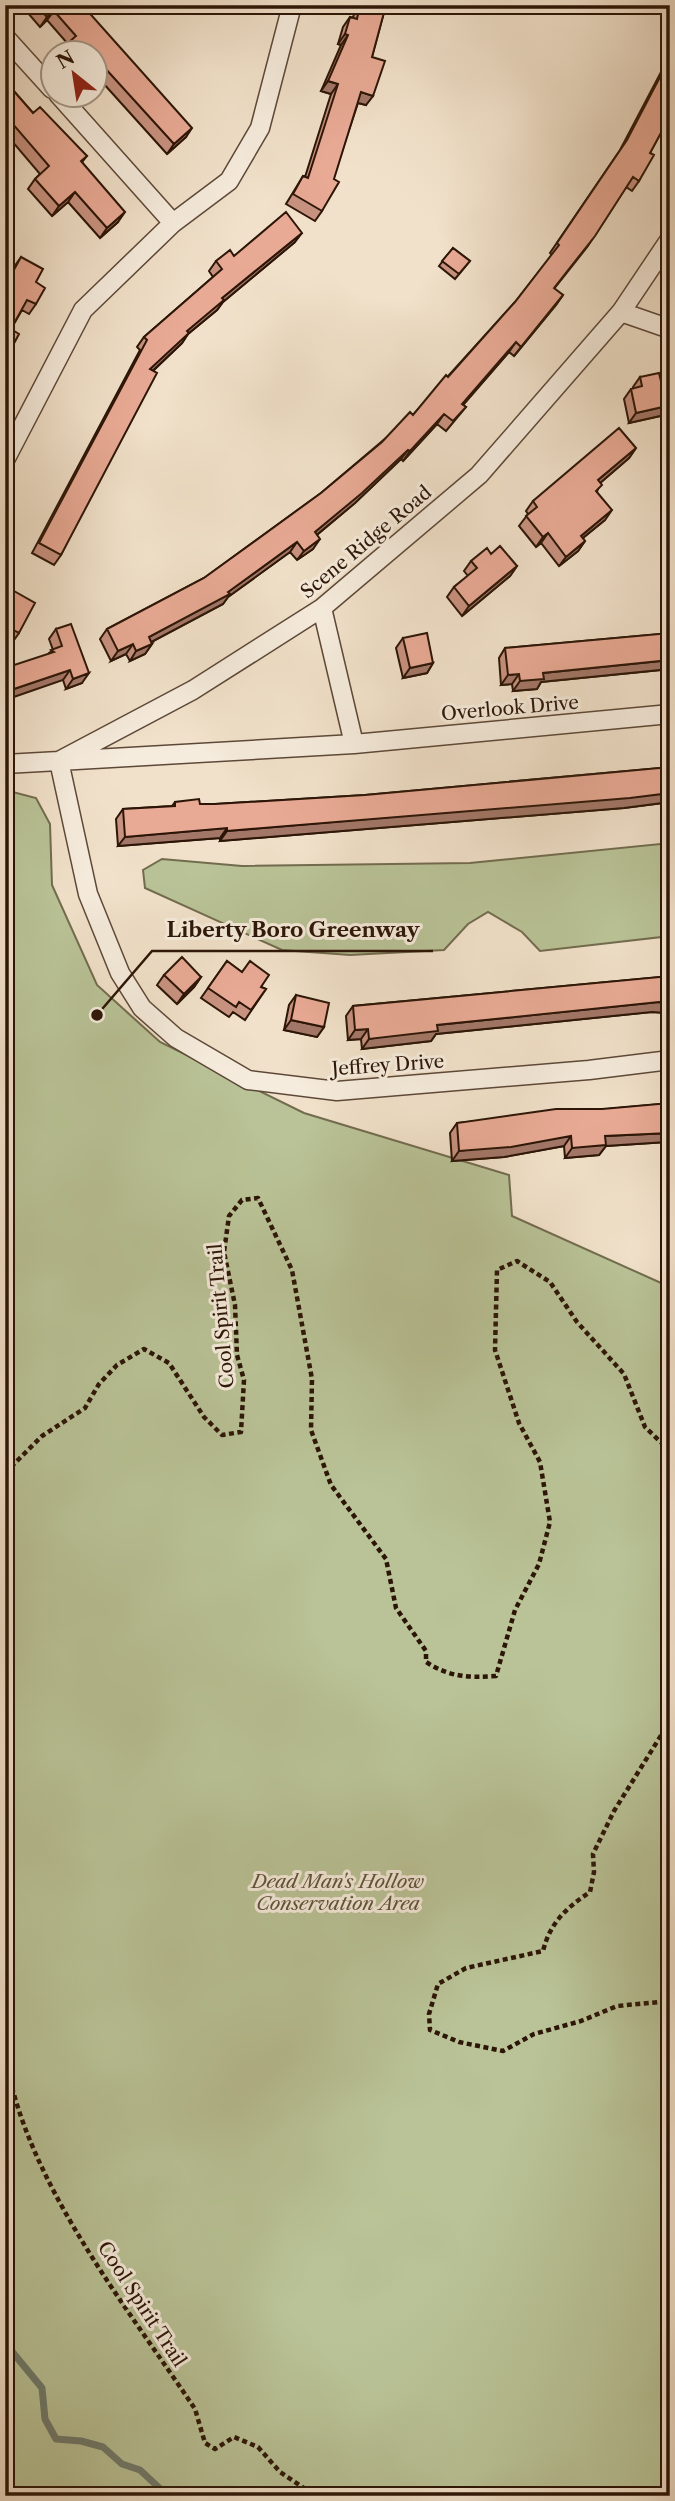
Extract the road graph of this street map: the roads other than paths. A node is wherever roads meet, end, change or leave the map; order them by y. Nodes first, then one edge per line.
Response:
1 (292, 5) edge
2 (5, 37) edge
3 (38, 74) edge
4 (70, 108) edge
5 (173, 223) junction
6 (670, 239) edge
7 (621, 312) junction
8 (670, 329) edge
9 (5, 460) edge
10 (322, 608) junction
11 (670, 714) edge
12 (354, 744) junction
13 (59, 761) junction
14 (5, 764) edge
15 (670, 1060) edge

1 - 5 street
2 - 3 street
4 - 5 street
5 - 9 street
6 - 7 street, Scene Ridge Road
7 - 8 street
7 - 10 street, Scene Ridge Road
10 - 12 street
10 - 13 street, Scene Ridge Road
11 - 12 street, Overlook Drive
12 - 13 street, Overlook Drive
13 - 14 street, Scene Ridge Road
13 - 15 street, Jeffrey Drive

